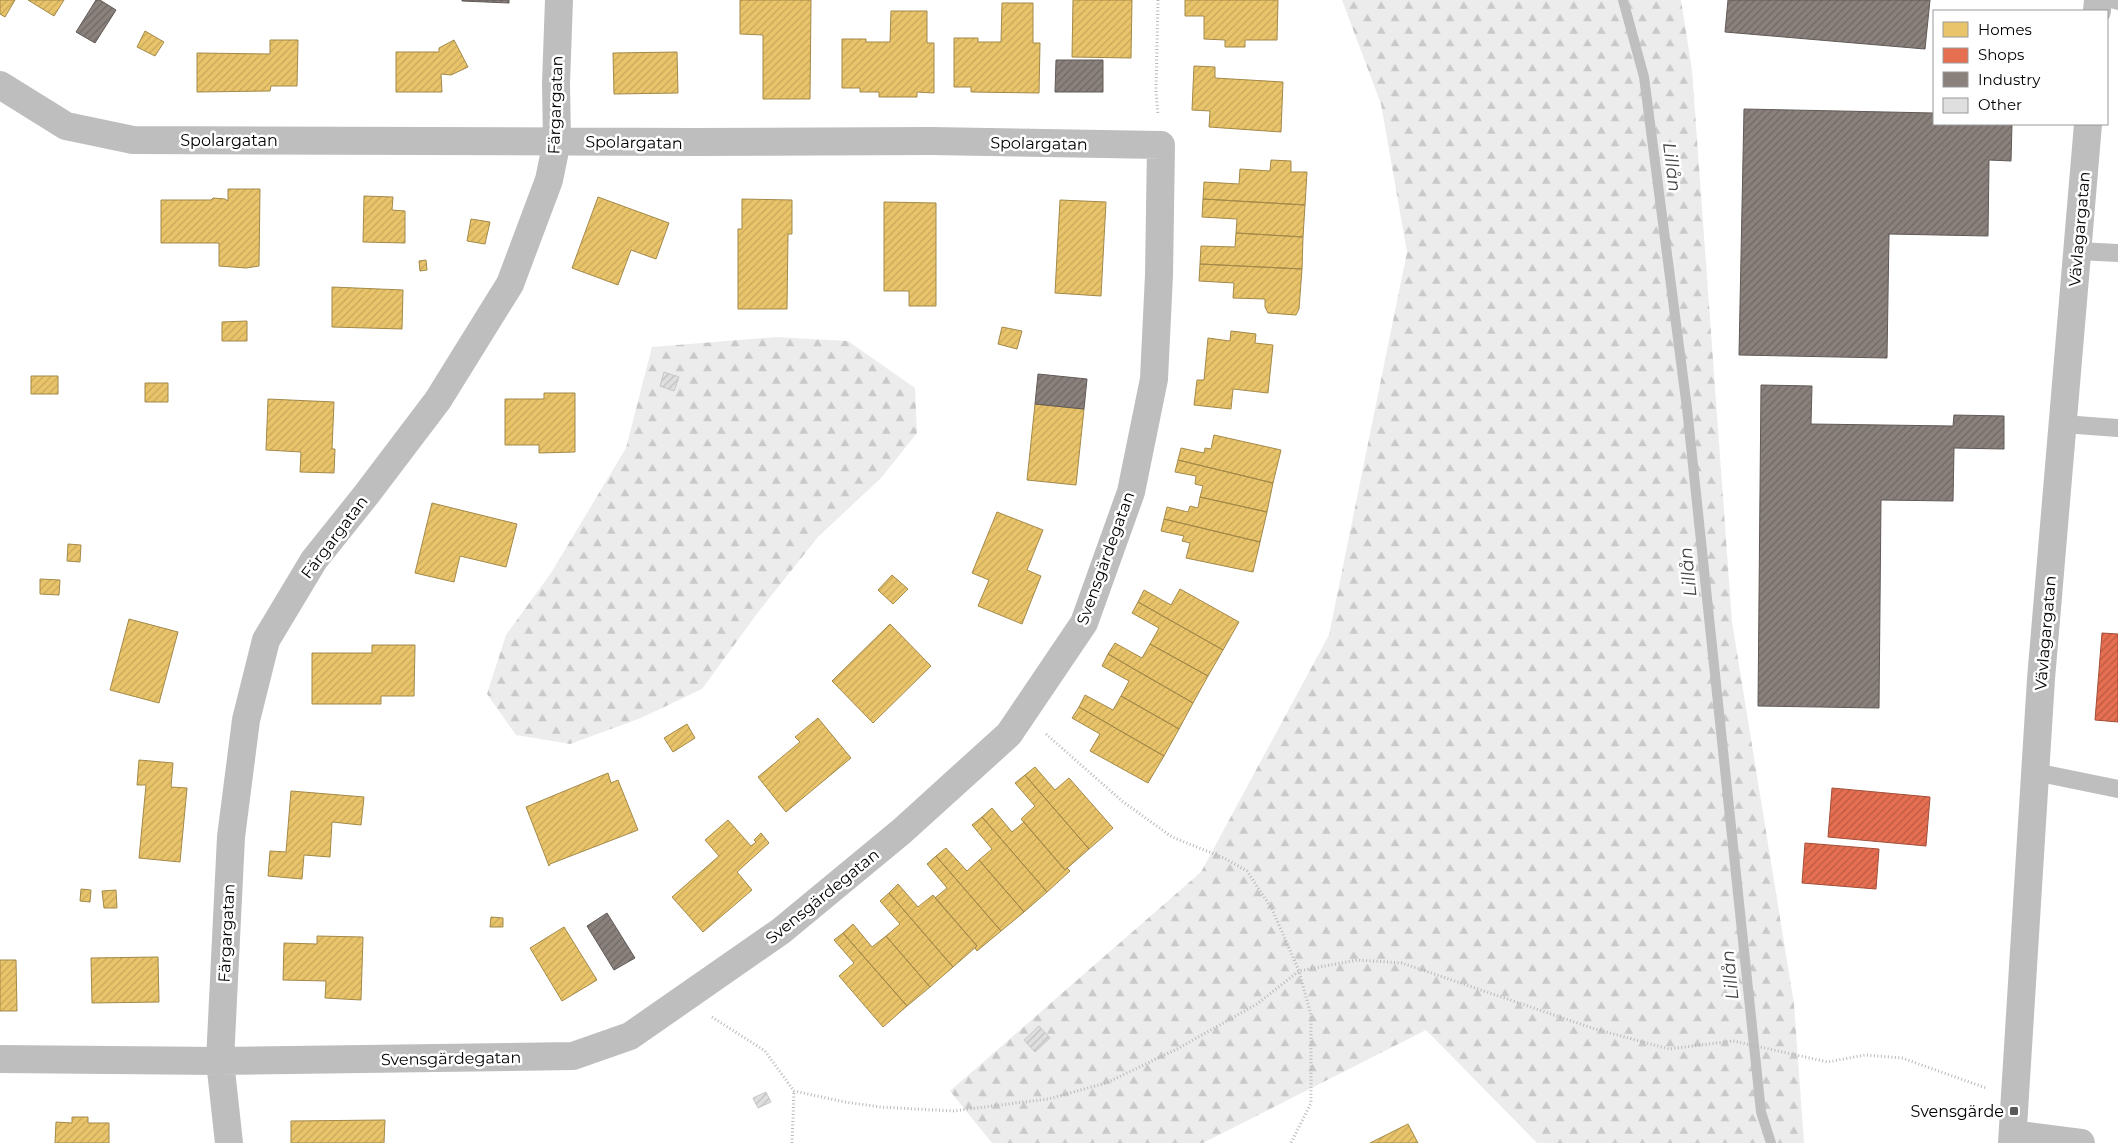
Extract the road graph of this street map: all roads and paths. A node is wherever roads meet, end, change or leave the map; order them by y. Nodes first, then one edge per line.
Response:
1 (559, 0) edge
2 (1158, 0) edge
3 (0, 85) edge
4 (2088, 125) edge
5 (556, 141) junction
6 (1161, 144) junction
7 (2077, 251) junction
8 (2118, 253) edge
9 (2062, 424) junction
10 (2118, 428) edge
11 (1023, 713) junction
12 (2035, 772) junction
13 (2118, 789) edge
14 (1299, 971) junction
15 (685, 999) junction
16 (0, 1059) edge
17 (220, 1060) junction
18 (794, 1091) junction
19 (2015, 1098) junction
20 (2013, 1138) edge
21 (229, 1143) edge
22 (792, 1143) edge
23 (1291, 1143) edge
24 (2081, 1143) edge

1 - 5 street, Färgargatan
2 - 6 path
3 - 5 street, Spolargatan
4 - 7 street, Vävlagargatan
5 - 6 street, Spolargatan
5 - 17 street, Färgargatan
6 - 11 street, Svensgärdegatan
7 - 8 lane
7 - 9 street, Vävlagargatan
9 - 10 lane
9 - 12 street, Vävlagargatan
11 - 14 path
11 - 15 street, Svensgärdegatan
12 - 13 lane
12 - 19 street, Vävlagargatan
14 - 18 path
14 - 19 path
14 - 23 path
15 - 17 street, Svensgärdegatan
15 - 18 path
16 - 17 street, Svensgärdegatan
17 - 21 street, Färgargatan
18 - 22 path
19 - 20 street, Vävlagargatan
20 - 24 street

